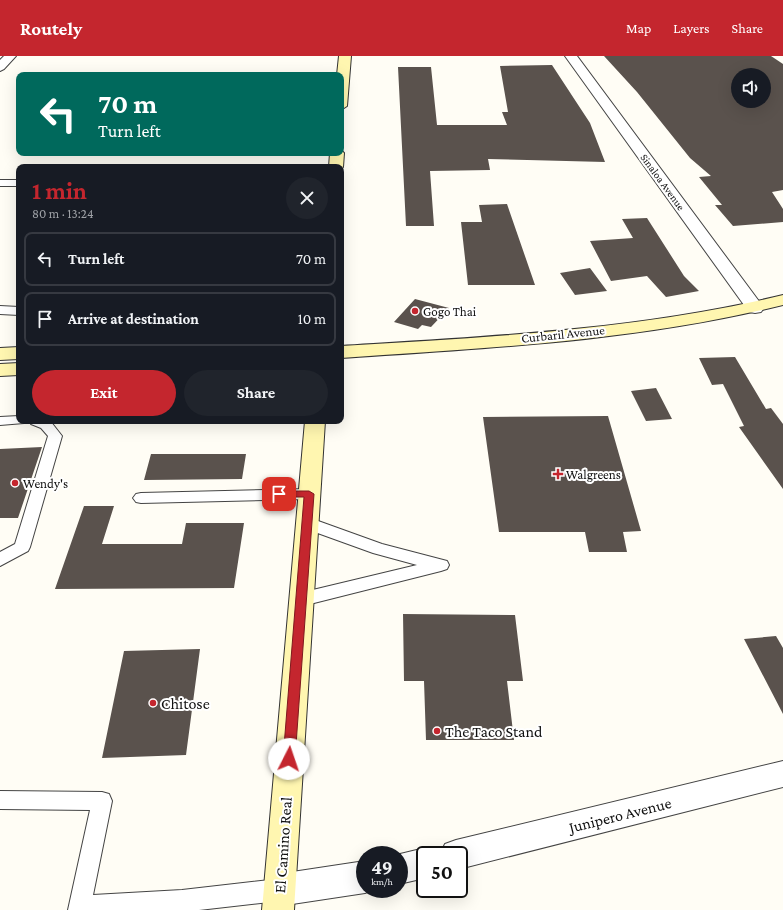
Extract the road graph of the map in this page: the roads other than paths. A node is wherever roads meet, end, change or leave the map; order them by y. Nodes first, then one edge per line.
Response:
1 (10, 56) edge
2 (345, 56) edge
3 (571, 56) edge
4 (0, 68) edge
5 (344, 72) edge
6 (0, 183) edge
7 (16, 183) edge
8 (783, 300) edge
9 (755, 308) junction
10 (0, 310) edge
11 (16, 311) edge
12 (344, 352) edge
13 (16, 353) edge
14 (0, 354) edge
15 (16, 369) edge
16 (0, 370) edge
17 (16, 420) edge
18 (0, 421) edge
19 (44, 424) edge
20 (315, 424) edge
21 (309, 494) junction
22 (141, 498) dead end
23 (307, 523) junction
24 (0, 560) edge
25 (302, 599) junction
26 (783, 774) edge
27 (0, 800) edge
28 (468, 852) edge
29 (356, 879) edge
30 (278, 900) edge
31 (79, 909) edge

1 - 4 street
2 - 5 main road
3 - 9 street, Sinaloa Avenue
6 - 7 lane
8 - 9 main road, Curbaril Avenue
9 - 12 main road, Curbaril Avenue
10 - 11 lane
13 - 14 main road
15 - 16 main road
17 - 18 lane
19 - 24 lane
20 - 21 main road, El Camino Real
21 - 22 lane
21 - 23 main road, El Camino Real
23 - 25 main road, El Camino Real
23 - 25 lane
25 - 30 main road, El Camino Real
26 - 28 street, Junipero Avenue
27 - 31 lane
29 - 30 street
30 - 31 lane

